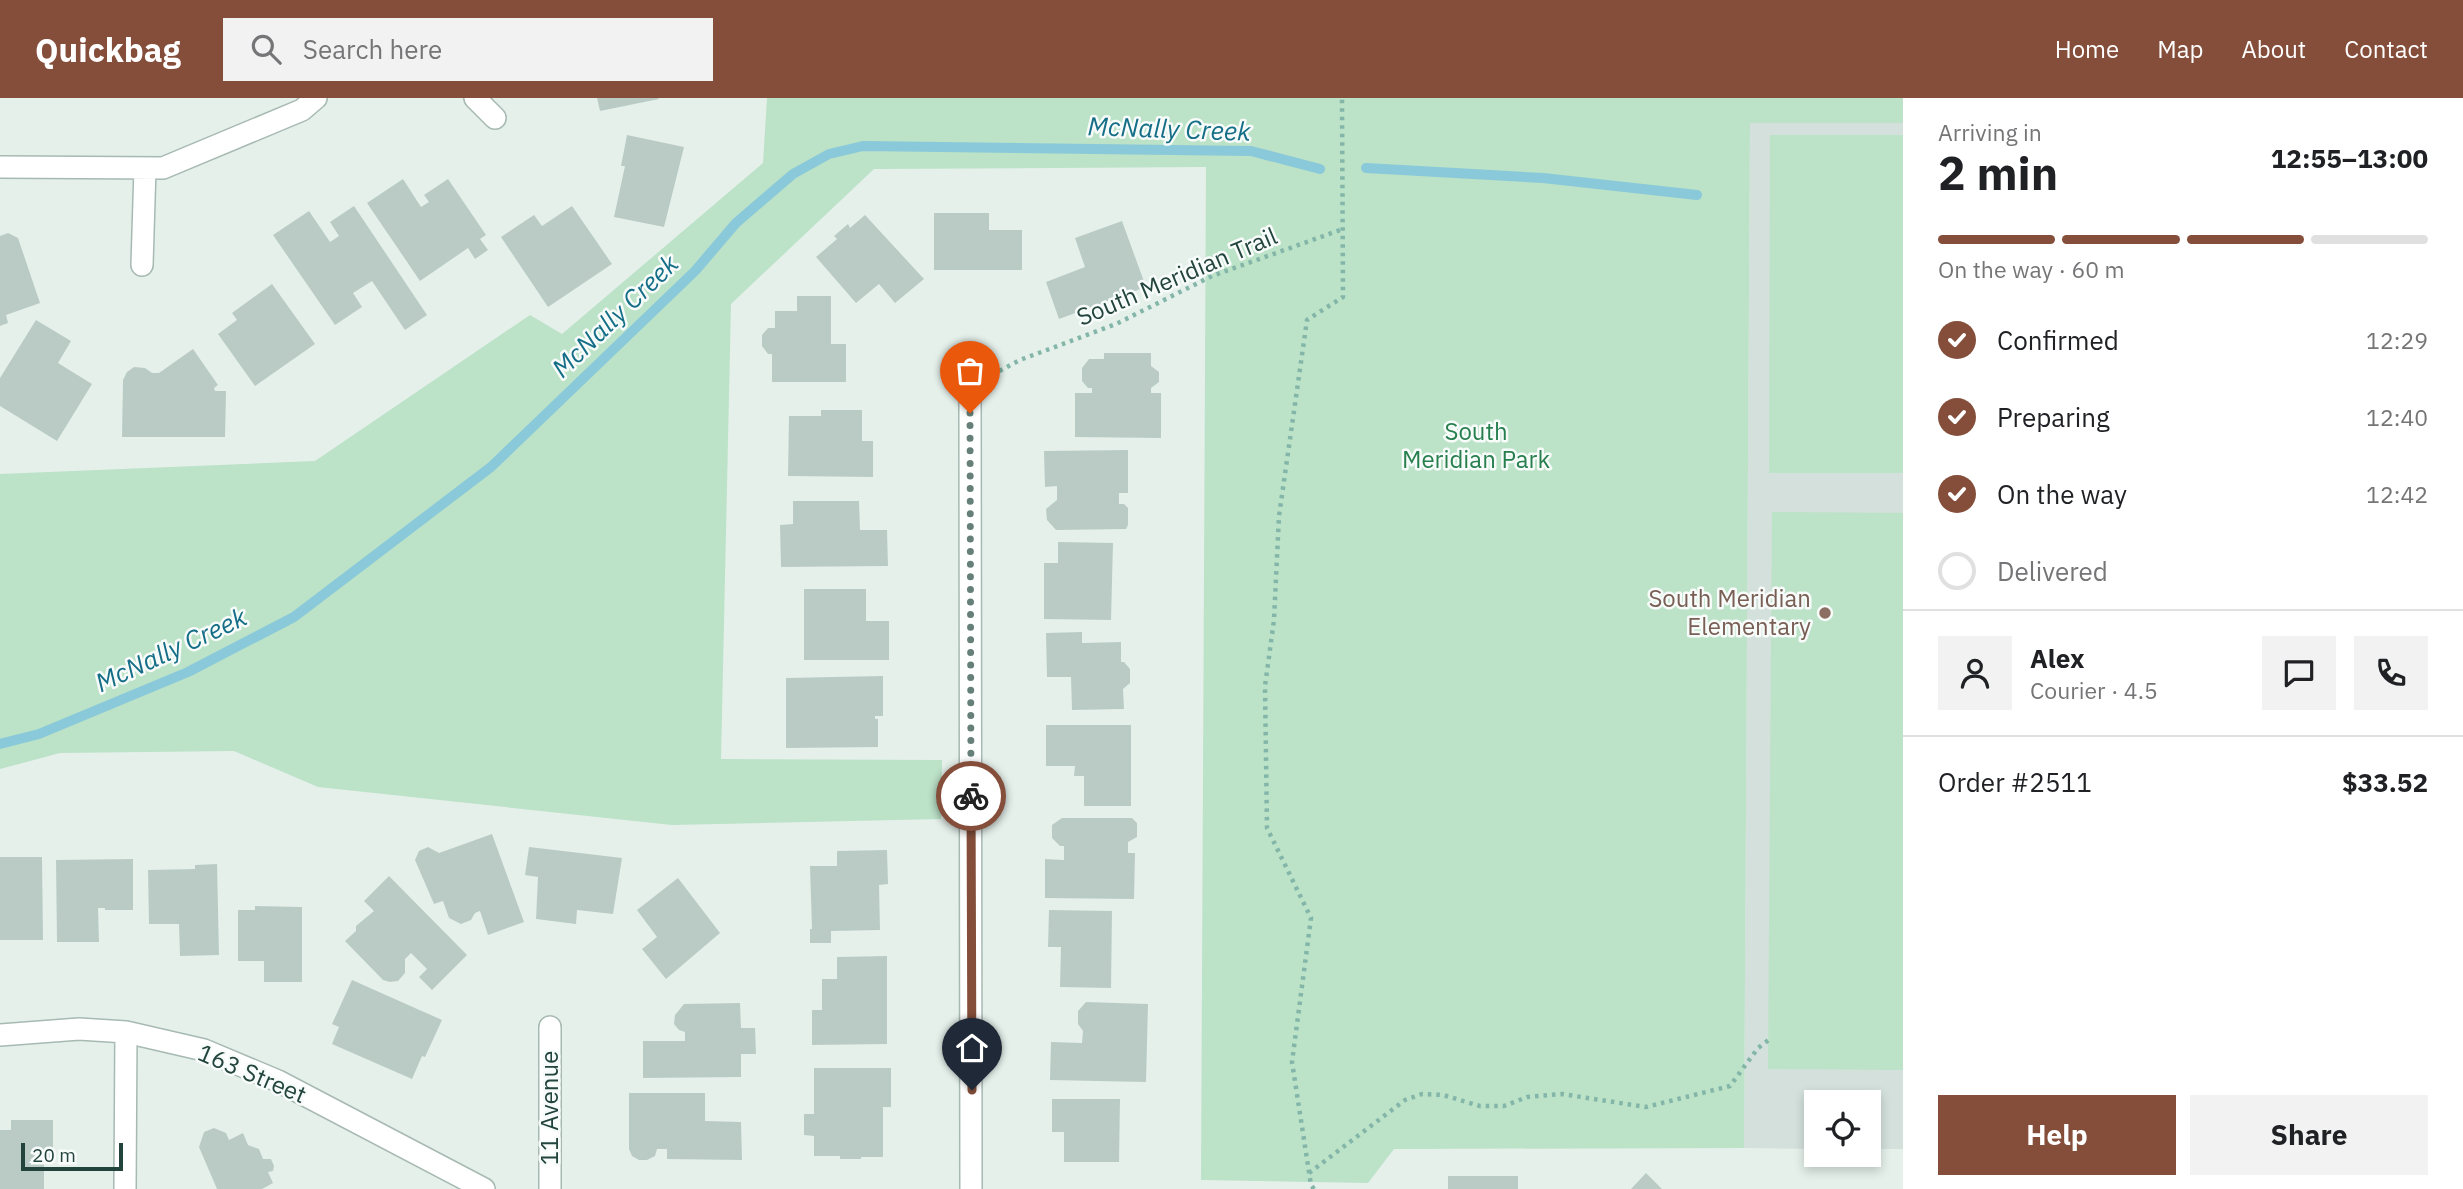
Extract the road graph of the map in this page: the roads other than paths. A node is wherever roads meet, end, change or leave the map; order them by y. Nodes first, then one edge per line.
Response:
1 (475, 98) edge
2 (304, 102) edge
3 (495, 118) dead end
4 (0, 167) edge
5 (145, 168) junction
6 (142, 265) dead end
7 (970, 386) dead end
8 (550, 1027) dead end
9 (126, 1032) junction
10 (0, 1035) edge
11 (125, 1189) edge
12 (484, 1189) edge
13 (550, 1189) edge
14 (971, 1189) edge

1 - 3 street
2 - 5 street
4 - 5 street
5 - 6 street
7 - 14 street
8 - 13 street, 11 Avenue
9 - 10 street, 163 Street
9 - 11 street
9 - 12 street, 163 Street

